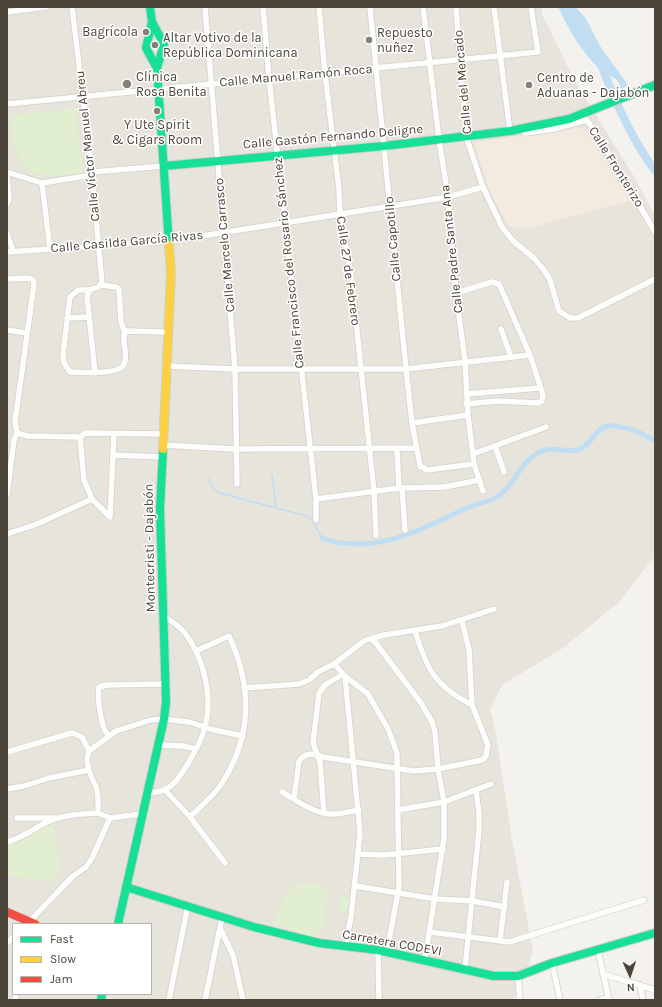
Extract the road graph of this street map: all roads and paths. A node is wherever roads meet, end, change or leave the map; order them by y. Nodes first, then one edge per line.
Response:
1 (46, 7) edge
2 (72, 7) edge
3 (150, 7) edge
4 (205, 7) edge
5 (263, 7) edge
6 (319, 7) edge
7 (370, 7) edge
8 (423, 7) edge
9 (456, 7) edge
10 (494, 7) edge
11 (531, 7) edge
12 (7, 12) edge
13 (152, 22) junction
14 (501, 56) junction
15 (460, 61) junction
16 (430, 64) junction
17 (157, 68) junction
18 (375, 69) junction
19 (325, 74) junction
20 (269, 78) junction
21 (211, 84) junction
22 (655, 85) edge
23 (159, 89) junction
24 (84, 97) junction
25 (7, 104) edge
26 (521, 128) junction
27 (510, 131) junction
28 (466, 136) junction
29 (439, 139) junction
30 (384, 146) junction
31 (335, 150) junction
32 (278, 154) junction
33 (218, 160) junction
34 (164, 166) junction
35 (7, 172) edge
36 (92, 174) junction
37 (7, 176) edge
38 (42, 183) junction
39 (483, 187) junction
40 (448, 197) junction
41 (7, 203) edge
42 (390, 206) junction
43 (340, 215) junction
44 (285, 223) junction
45 (655, 232) edge
46 (7, 233) edge
47 (225, 233) junction
48 (170, 241) junction
49 (98, 246) junction
50 (50, 249) junction
51 (10, 251) edge
52 (7, 279) edge
53 (655, 279) edge
54 (101, 285) junction
55 (90, 290) junction
56 (456, 293) junction
57 (89, 317) junction
58 (67, 318) junction
59 (501, 329) dead end
60 (7, 330) edge
61 (168, 332) junction
62 (27, 333) junction
63 (125, 333) junction
64 (530, 355) junction
65 (510, 357) junction
66 (465, 361) junction
67 (166, 366) junction
68 (406, 368) junction
69 (235, 369) junction
70 (300, 369) junction
71 (361, 369) junction
72 (95, 373) junction
73 (540, 388) junction
74 (466, 394) junction
75 (466, 404) junction
76 (468, 415) junction
77 (412, 423) junction
78 (546, 427) dead end
79 (17, 433) junction
80 (114, 434) junction
81 (162, 434) junction
82 (80, 437) junction
83 (162, 445) junction
84 (494, 446) junction
85 (416, 448) junction
86 (236, 449) junction
87 (310, 450) junction
88 (369, 450) junction
89 (397, 450) junction
90 (473, 454) junction
91 (113, 455) junction
92 (162, 458) junction
93 (474, 464) junction
94 (504, 472) dead end
95 (480, 480) junction
96 (237, 484) dead end
97 (400, 488) junction
98 (374, 491) junction
99 (484, 491) dead end
100 (7, 495) edge
101 (92, 499) junction
102 (316, 499) junction
103 (316, 520) dead end
104 (405, 530) dead end
105 (7, 534) edge
106 (376, 535) dead end
107 (494, 609) dead end
108 (164, 616) junction
109 (462, 621) junction
110 (415, 631) junction
111 (370, 639) junction
112 (196, 651) junction
113 (334, 664) junction
114 (344, 675) junction
115 (166, 684) junction
116 (244, 688) junction
117 (472, 705) junction
118 (163, 719) junction
119 (206, 726) junction
120 (108, 735) junction
121 (243, 736) junction
122 (158, 745) junction
123 (196, 749) junction
124 (89, 751) junction
125 (7, 752) edge
126 (316, 753) junction
127 (353, 762) junction
128 (396, 769) junction
129 (438, 769) junction
130 (89, 770) junction
131 (491, 784) dead end
132 (7, 789) edge
133 (165, 790) junction
134 (476, 790) junction
135 (282, 792) dead end
136 (147, 793) junction
137 (294, 799) junction
138 (444, 802) junction
139 (359, 810) junction
140 (398, 810) junction
141 (98, 813) junction
142 (324, 813) junction
143 (142, 814) junction
144 (190, 817) junction
145 (17, 818) dead end
146 (60, 818) junction
147 (110, 818) junction
148 (7, 842) edge
149 (443, 849) junction
150 (358, 854) junction
151 (398, 854) junction
152 (225, 863) dead end
153 (508, 882) dead end
154 (354, 886) junction
155 (126, 887) junction
156 (398, 893) junction
157 (436, 899) junction
158 (644, 900) dead end
159 (473, 901) junction
160 (188, 905) junction
161 (505, 907) junction
162 (7, 912) edge
163 (222, 918) junction
164 (30, 923) edge
165 (118, 923) edge
166 (220, 928) junction
167 (430, 932) junction
168 (655, 933) edge
169 (469, 937) junction
170 (500, 941) junction
171 (345, 946) junction
172 (378, 950) junction
173 (598, 950) junction
174 (387, 952) junction
175 (425, 959) junction
176 (552, 963) junction
177 (465, 968) junction
178 (603, 974) junction
179 (518, 976) junction
180 (640, 985) junction
181 (655, 990) edge
182 (608, 999) edge
183 (169, 1000) edge
184 (205, 1000) edge
185 (242, 1000) edge
186 (379, 1000) edge
187 (520, 1000) edge
188 (560, 1000) edge
189 (600, 1000) edge
190 (643, 1000) edge

1 - 12 street
2 - 24 street, Calle Víctor Manuel Abreu
3 - 13 main road
4 - 21 street, Calle Marcelo Carrasco
5 - 20 street, Calle Francisco del Rosario Sánchez
6 - 19 street, Calle 27 de Febrero
7 - 18 street, Calle Capotillo
8 - 16 street, Calle Padre Santa Ana
9 - 15 street, Calle del Mercado
10 - 14 street
11 - 14 street, Calle Manuel Ramón Roca
13 - 17 main road
13 - 17 main road
14 - 15 street, Calle Manuel Ramón Roca
14 - 27 street
15 - 16 street, Calle Manuel Ramón Roca
15 - 28 street, Calle del Mercado
16 - 18 street, Calle Manuel Ramón Roca
16 - 29 street, Calle Padre Santa Ana
17 - 23 main road, Montecristi - Dajabón
18 - 19 street, Calle Manuel Ramón Roca
18 - 30 street, Calle Capotillo
19 - 20 street, Calle Manuel Ramón Roca
19 - 31 street, Calle 27 de Febrero
20 - 21 street, Calle Manuel Ramón Roca
20 - 32 street, Calle Francisco del Rosario Sánchez
21 - 23 street, Calle Manuel Ramón Roca
21 - 33 street, Calle Marcelo Carrasco
22 - 26 main road, Calle Gastón Fernando Deligne
23 - 24 street, Calle Manuel Ramón Roca
23 - 34 main road, Montecristi - Dajabón
24 - 25 street, Calle Manuel Ramón Roca
24 - 36 street, Calle Víctor Manuel Abreu
26 - 27 main road, Calle Gastón Fernando Deligne
26 - 45 street, Calle Fronterizo
27 - 28 main road, Calle Gastón Fernando Deligne
28 - 29 main road, Calle Gastón Fernando Deligne
28 - 39 street, Calle del Mercado
29 - 30 main road, Calle Gastón Fernando Deligne
29 - 40 street, Calle Padre Santa Ana
30 - 31 main road, Calle Gastón Fernando Deligne
30 - 42 street, Calle Capotillo
31 - 32 main road, Calle Gastón Fernando Deligne
31 - 43 street, Calle 27 de Febrero
32 - 33 main road, Calle Gastón Fernando Deligne
32 - 44 street, Calle Francisco del Rosario Sánchez
33 - 34 main road, Calle Gastón Fernando Deligne
33 - 47 street, Calle Marcelo Carrasco
34 - 36 street, Calle Gastón Fernando Deligne
34 - 48 main road, Montecristi - Dajabón
35 - 38 street
36 - 38 street, Calle Gastón Fernando Deligne
36 - 49 street, Calle Víctor Manuel Abreu
37 - 41 street
38 - 50 street
39 - 40 street, Calle Casilda García Rivas
39 - 53 street, Calle del Mercado
40 - 42 street, Calle Casilda García Rivas
40 - 56 street, Calle Padre Santa Ana
42 - 43 street, Calle Casilda García Rivas
42 - 68 street, Calle Capotillo
43 - 44 street, Calle Casilda García Rivas
43 - 71 street, Calle 27 de Febrero
44 - 47 street, Calle Casilda García Rivas
44 - 70 street, Calle Francisco del Rosario Sánchez
46 - 51 street
47 - 48 street, Calle Casilda García Rivas
47 - 69 street, Calle Marcelo Carrasco
48 - 49 street, Calle Casilda García Rivas
48 - 61 main road, Montecristi - Dajabón
49 - 50 street, Calle Casilda García Rivas
49 - 54 street, Calle Víctor Manuel Abreu
50 - 51 street, Calle Casilda García Rivas
52 - 62 street
54 - 55 street
54 - 63 street
55 - 57 street
55 - 58 street
56 - 64 street
56 - 66 street, Calle Padre Santa Ana
57 - 58 street
57 - 72 street
58 - 72 street
59 - 65 street
60 - 62 street
61 - 63 street
61 - 67 main road, Montecristi - Dajabón
62 - 79 street
63 - 72 street
64 - 65 street
64 - 73 street
65 - 66 street
66 - 68 street
66 - 74 street, Calle Padre Santa Ana
67 - 69 street
67 - 81 main road, Montecristi - Dajabón
68 - 71 street
68 - 77 street, Calle Capotillo
69 - 70 street
69 - 86 street, Calle Marcelo Carrasco
70 - 71 street
70 - 87 street, Calle Francisco del Rosario Sánchez
71 - 88 street, Calle 27 de Febrero
73 - 74 street
73 - 75 street
74 - 75 street, Calle Padre Santa Ana
75 - 76 street, Calle Padre Santa Ana
76 - 77 street
76 - 90 street, Calle Padre Santa Ana
77 - 85 street, Calle Capotillo
78 - 84 street
79 - 82 street
79 - 100 street
80 - 81 street
80 - 82 street
80 - 91 street
81 - 83 main road, Montecristi - Dajabón
82 - 101 street
83 - 86 street
83 - 92 main road, Montecristi - Dajabón
84 - 90 street
84 - 94 street
85 - 89 street
85 - 93 street, Calle Capotillo
86 - 87 street
86 - 96 street, Calle Marcelo Carrasco
87 - 88 street
87 - 102 street, Calle Francisco del Rosario Sánchez
88 - 89 street
88 - 98 street, Calle 27 de Febrero
89 - 97 street
90 - 93 street, Calle Padre Santa Ana
91 - 92 street
91 - 101 street
92 - 108 main road, Montecristi - Dajabón
93 - 95 street, Calle Padre Santa Ana
95 - 97 street
95 - 99 street, Calle Padre Santa Ana
97 - 98 street
97 - 104 street
98 - 102 street
98 - 106 street, Calle 27 de Febrero
101 - 105 street
102 - 103 street, Calle Francisco del Rosario Sánchez
107 - 109 street
108 - 112 street
108 - 115 main road, Montecristi - Dajabón
109 - 110 street
109 - 117 street
110 - 111 street
110 - 117 street
111 - 113 street
111 - 129 street
112 - 116 street
112 - 119 street
113 - 114 street
113 - 116 street
114 - 126 street
114 - 127 street
114 - 128 street
115 - 118 main road, Montecristi - Dajabón
115 - 120 street
116 - 121 street
117 - 129 street
118 - 119 street
118 - 120 street
118 - 122 main road, Montecristi - Dajabón
119 - 121 street
119 - 123 street
120 - 124 street
121 - 144 street
122 - 123 street
122 - 136 main road, Montecristi - Dajabón
123 - 133 street
124 - 125 street
124 - 130 street
126 - 127 street
126 - 137 street
126 - 142 street
127 - 128 street
127 - 139 street
128 - 129 street
128 - 140 street
129 - 138 street
130 - 132 street
130 - 141 street
131 - 134 street
133 - 136 street
133 - 144 street
134 - 138 street
134 - 159 street
135 - 137 street
136 - 143 main road, Montecristi - Dajabón
137 - 142 street
138 - 140 street
138 - 149 street
139 - 142 street
139 - 150 street
140 - 151 street
141 - 146 street
141 - 147 street
143 - 147 street
143 - 155 main road, Montecristi - Dajabón
144 - 152 street
145 - 146 street
146 - 148 street
147 - 164 street
149 - 151 street
149 - 157 street
150 - 151 street
150 - 154 street
151 - 156 street
153 - 161 street
154 - 156 street
154 - 171 street
155 - 160 main road, Carretera CODEVI
155 - 165 main road, Montecristi - Dajabón
156 - 157 street
156 - 174 street
157 - 159 street
157 - 167 street
158 - 170 street
159 - 161 street
159 - 169 street
160 - 163 main road, Carretera CODEVI
160 - 183 street
161 - 170 street
162 - 164 main road
163 - 166 street
163 - 171 main road, Carretera CODEVI
166 - 184 street
166 - 185 street
167 - 169 street
167 - 175 street
168 - 173 main road, Carretera CODEVI
169 - 170 street
169 - 177 street
171 - 172 main road, Carretera CODEVI
172 - 174 main road, Carretera CODEVI
172 - 186 street
173 - 176 main road, Carretera CODEVI
173 - 178 street
174 - 175 main road, Carretera CODEVI
175 - 177 main road, Carretera CODEVI
176 - 179 main road, Carretera CODEVI
176 - 188 street
177 - 179 main road, Carretera CODEVI
178 - 180 street
178 - 182 street
179 - 187 street
180 - 181 street
180 - 190 street
182 - 189 street

